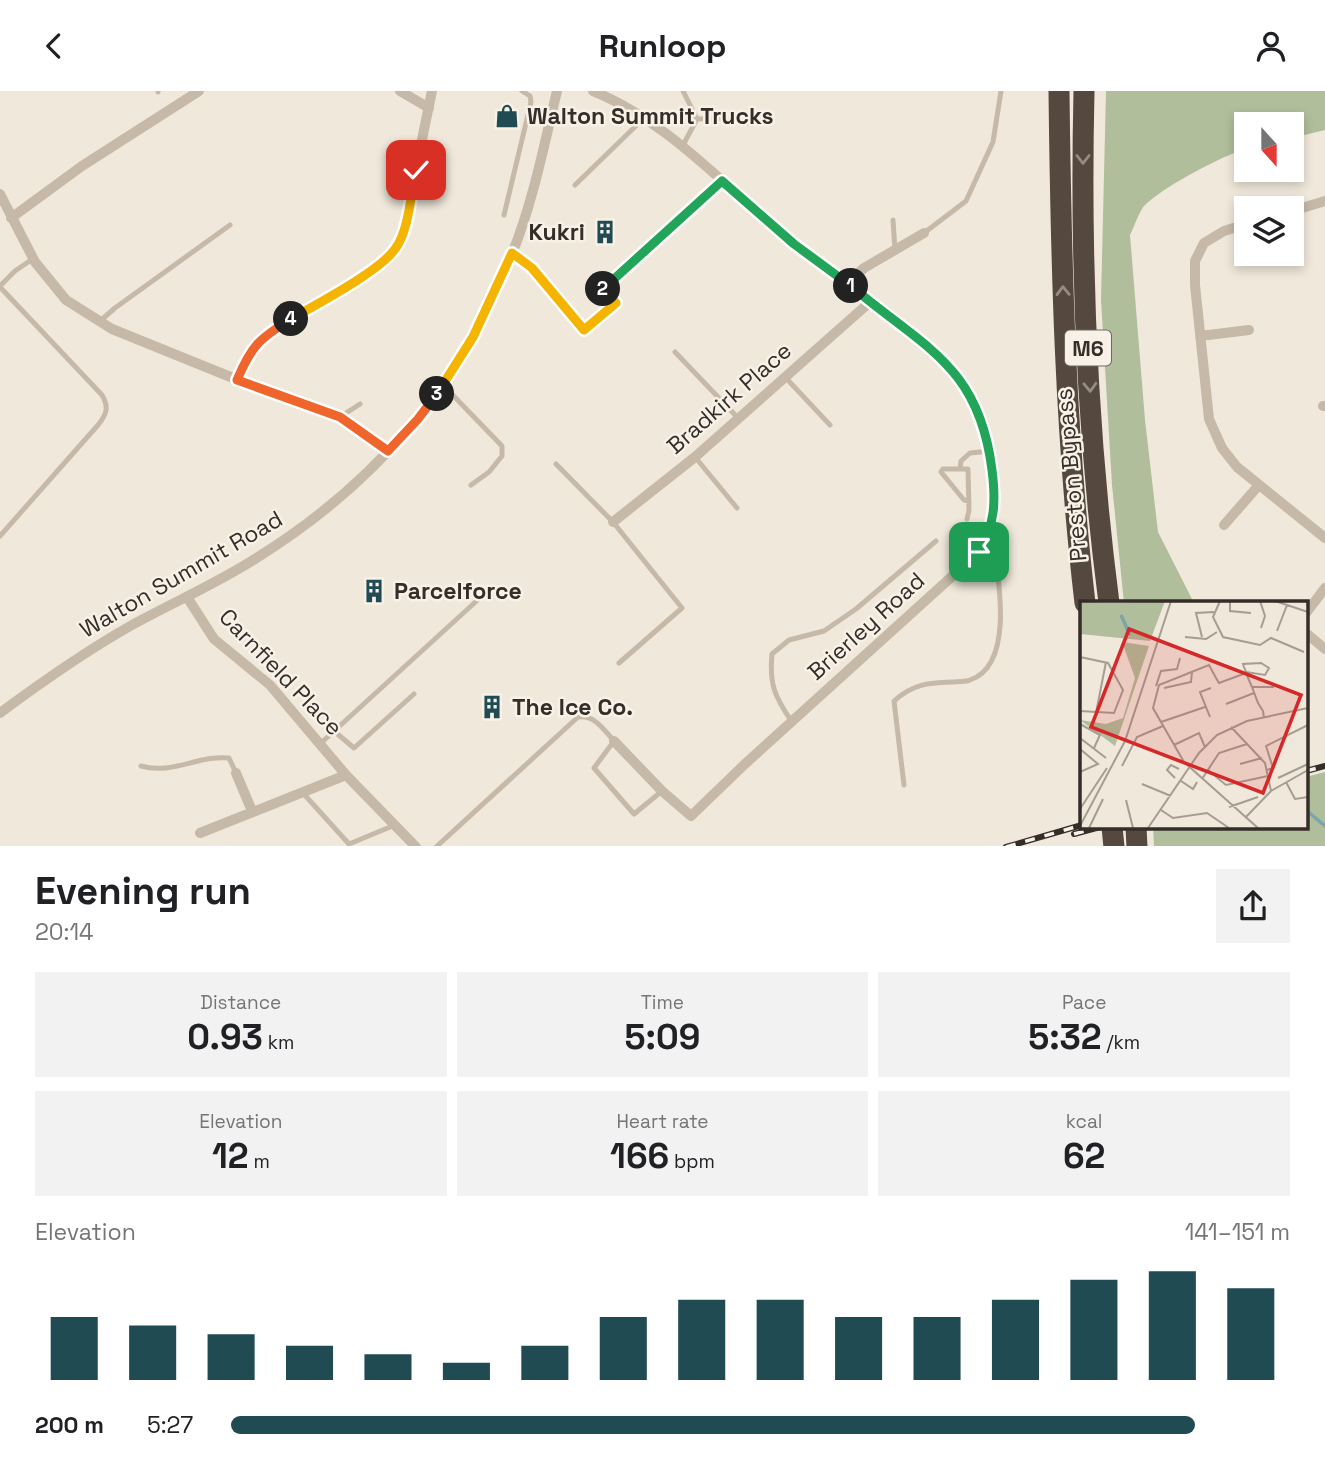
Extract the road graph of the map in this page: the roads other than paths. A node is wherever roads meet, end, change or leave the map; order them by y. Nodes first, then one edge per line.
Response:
1 (199, 91) edge
2 (400, 91) edge
3 (432, 91) edge
4 (522, 91) edge
5 (557, 91) edge
6 (593, 91) edge
7 (683, 91) edge
8 (1001, 91) edge
9 (1059, 91) edge
10 (1084, 91) edge
11 (429, 107) junction
12 (646, 117) junction
13 (698, 119) junction
14 (752, 124) dead end
15 (682, 147) junction
16 (722, 181) junction
17 (575, 185) dead end
18 (0, 194) edge
19 (1325, 201) edge
20 (1304, 207) edge
21 (505, 215) dead end
22 (11, 218) junction
23 (893, 220) dead end
24 (230, 225) dead end
25 (1234, 228) edge
26 (924, 233) joint
27 (895, 250) junction
28 (512, 253) junction
29 (34, 258) junction
30 (848, 283) junction
31 (0, 286) edge
32 (870, 302) junction
33 (100, 321) junction
34 (1249, 330) dead end
35 (1200, 336) junction
36 (675, 352) dead end
37 (785, 377) junction
38 (237, 380) junction
39 (443, 385) junction
40 (360, 404) dead end
41 (340, 417) junction
42 (739, 419) junction
43 (830, 425) dead end
44 (388, 451) junction
45 (990, 451) junction
46 (695, 457) junction
47 (556, 464) dead end
48 (960, 469) junction
49 (471, 485) dead end
50 (1259, 485) junction
51 (970, 501) junction
52 (737, 508) dead end
53 (967, 519) dead end
54 (613, 522) junction
55 (1224, 526) dead end
56 (991, 528) junction
57 (0, 536) edge
58 (1325, 538) edge
59 (936, 541) dead end
60 (1325, 588) edge
61 (482, 596) dead end
62 (187, 597) junction
63 (1085, 601) edge
64 (1109, 601) edge
65 (1308, 610) edge
66 (1308, 635) edge
67 (1325, 649) edge
68 (619, 663) dead end
69 (414, 694) dead end
70 (0, 713) edge
71 (792, 722) junction
72 (334, 731) junction
73 (614, 741) junction
74 (321, 743) junction
75 (141, 766) dead end
76 (236, 773) joint
77 (346, 775) junction
78 (904, 785) dead end
79 (662, 791) junction
80 (302, 792) junction
81 (252, 811) junction
82 (395, 825) junction
83 (200, 834) dead end
84 (416, 846) edge
85 (436, 846) edge

1 - 22 street
2 - 11 street
3 - 11 street
4 - 21 lane
5 - 28 street, Walton Summit Road
6 - 12 street, Brierley Road
7 - 13 lane
8 - 26 lane
63 -> 9 highway, Preston Bypass / M6
10 -> 64 highway, Preston Bypass / M6
11 - 38 street
12 - 15 street, Brierley Road
12 - 17 lane
13 - 14 lane
13 - 15 lane
15 - 16 street, Brierley Road
16 - 28 lane
16 - 30 street, Brierley Road
18 - 22 street
19 - 20 street
22 - 29 street
23 - 27 lane
24 - 33 lane
25 - 35 street
26 - 27 street
27 - 30 street
28 - 39 street, Walton Summit Road
29 - 31 lane
29 - 33 street
30 - 32 street, Brierley Road
31 - 57 lane
32 - 37 street, Bradkirk Place
32 - 45 street, Brierley Road
33 - 38 street
34 - 35 street
35 - 50 street
36 - 42 lane
37 - 42 street, Bradkirk Place
37 - 43 lane
38 - 41 street
39 - 44 street, Walton Summit Road
39 - 49 lane
40 - 41 lane
41 - 44 street
42 - 46 street, Bradkirk Place
44 - 62 street, Walton Summit Road
45 - 48 lane
45 - 56 street, Brierley Road
46 - 52 lane
46 - 54 street, Bradkirk Place
47 - 54 lane
48 - 51 lane
48 - 51 lane
50 - 55 street
50 - 58 street
51 - 53 lane
54 - 68 lane
56 - 71 street, Brierley Road
56 - 78 lane
59 - 71 lane
60 - 65 street
61 - 72 lane
62 - 70 street, Walton Summit Road
62 - 74 street, Carnfield Place
66 - 67 street
69 - 72 lane
71 - 79 street, Brierley Road
72 - 74 lane
73 - 79 street, Brierley Road
73 - 79 lane
73 - 85 lane
74 - 77 street, Carnfield Place
75 - 76 lane
76 - 81 street
77 - 80 street
77 - 82 street, Carnfield Place
80 - 81 street
80 - 82 lane
81 - 83 street
82 - 84 street, Carnfield Place

